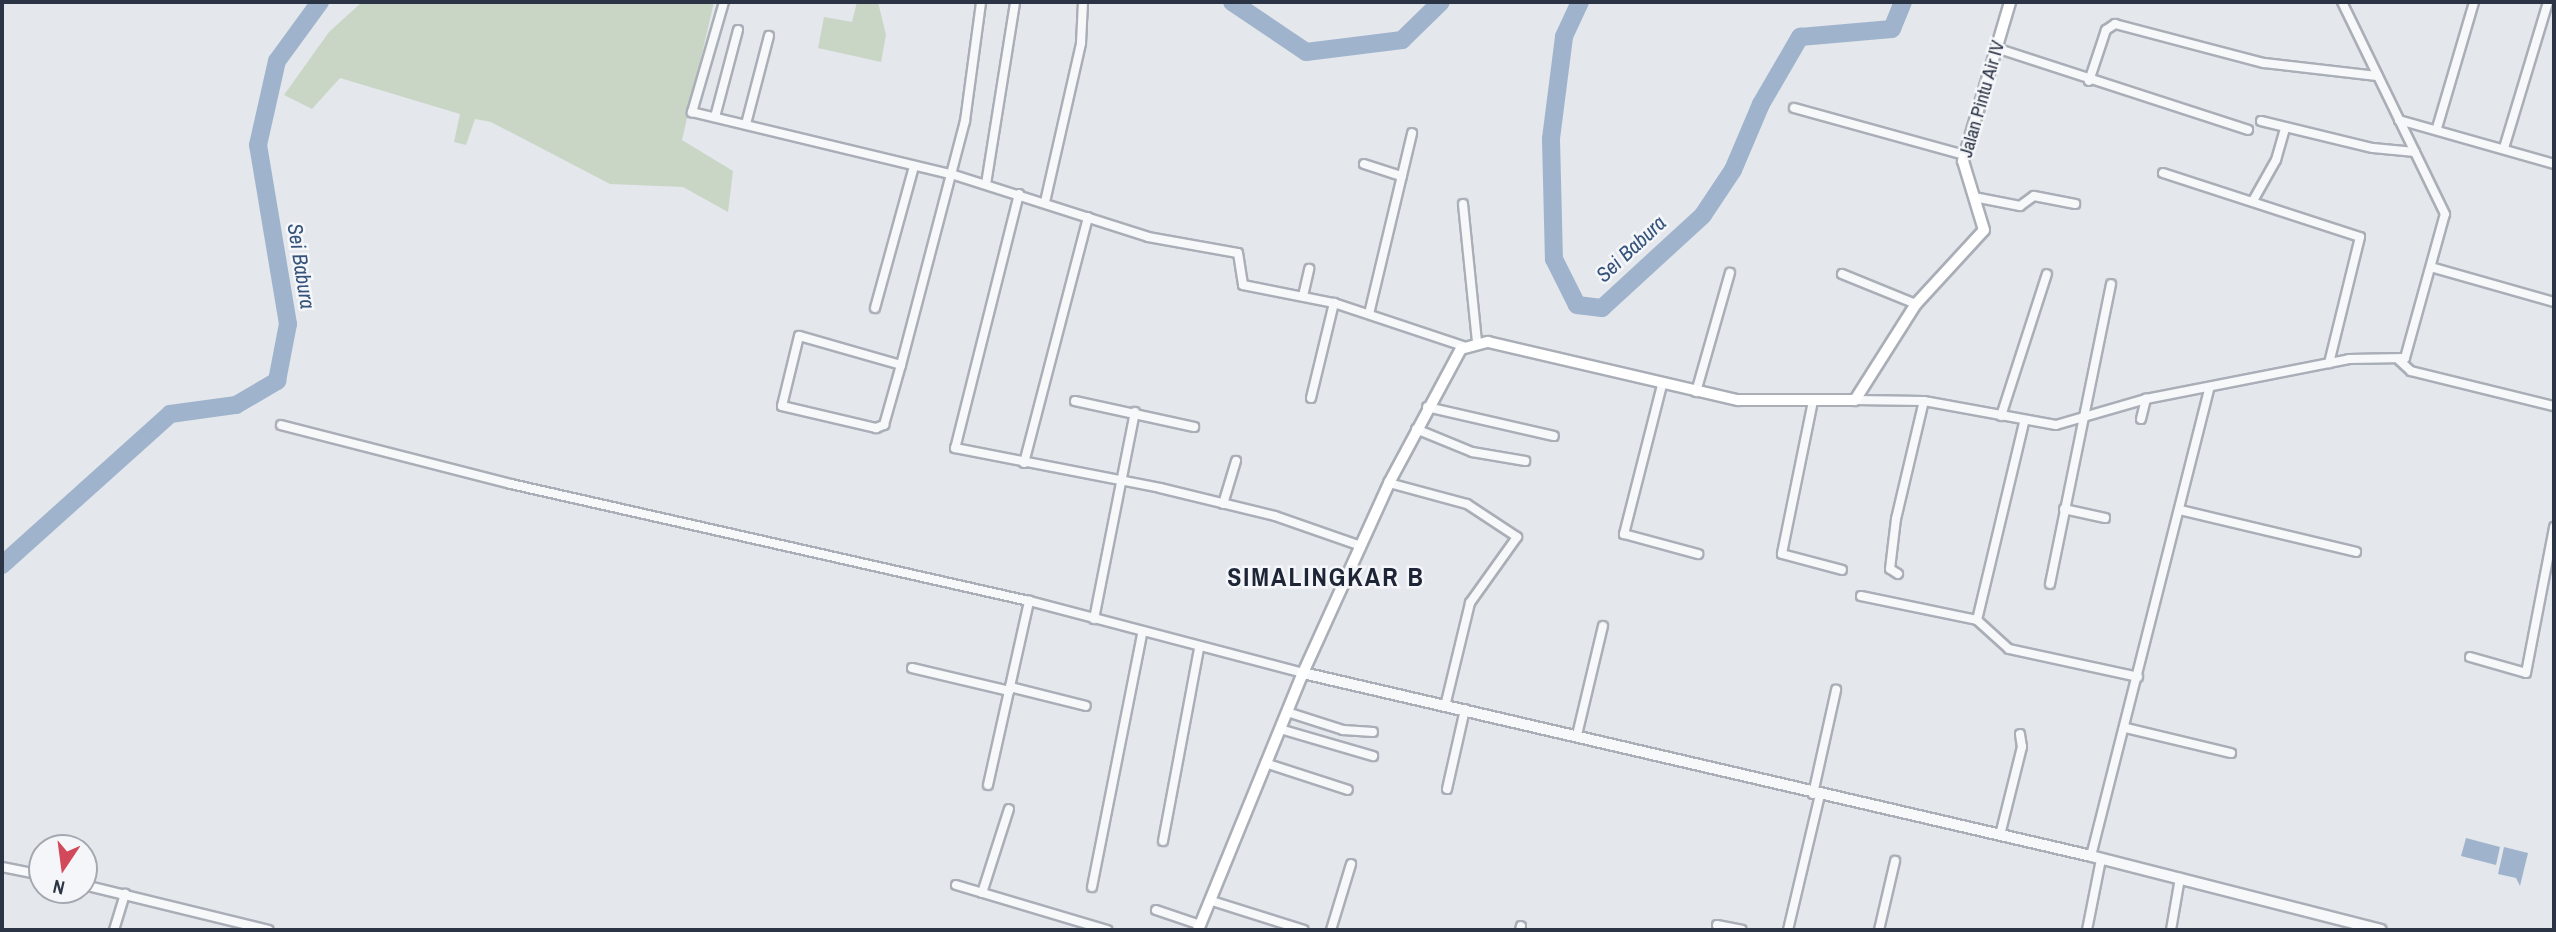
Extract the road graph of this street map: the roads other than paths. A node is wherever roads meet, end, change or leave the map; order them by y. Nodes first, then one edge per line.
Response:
1 (724, 2) edge
2 (981, 2) edge
3 (1015, 2) edge
4 (1083, 2) edge
5 (2010, 2) edge
6 (2342, 2) edge
7 (2474, 2) edge
8 (2548, 2) edge
9 (738, 30) dead end
10 (769, 36) dead end
11 (1996, 48) junction
12 (2377, 76) junction
13 (2089, 81) junction
14 (1794, 108) dead end
15 (715, 117) junction
16 (2399, 120) junction
17 (2261, 121) dead end
18 (746, 124) junction
19 (2437, 128) junction
20 (2285, 129) junction
21 (2248, 130) dead end
22 (1412, 133) dead end
23 (2504, 148) junction
24 (2415, 152) junction
25 (1965, 155) junction
26 (1364, 164) dead end
27 (2554, 164) edge
28 (914, 166) junction
29 (2163, 173) dead end
30 (951, 174) junction
31 (1402, 176) junction
32 (986, 184) junction
33 (1019, 194) junction
34 (1974, 197) junction
35 (2254, 199) junction
36 (1045, 202) junction
37 (1463, 204) dead end
38 (2075, 204) dead end
39 (1088, 218) junction
40 (1309, 268) dead end
41 (2434, 268) junction
42 (1730, 274) dead end
43 (1842, 274) dead end
44 (2048, 274) dead end
45 (2110, 284) dead end
46 (1303, 296) junction
47 (2554, 302) edge
48 (1334, 303) junction
49 (1916, 304) junction
50 (875, 308) dead end
51 (1369, 314) junction
52 (1477, 341) junction
53 (1463, 346) junction
54 (2399, 360) junction
55 (2329, 363) junction
56 (901, 365) junction
57 (1662, 386) junction
58 (2209, 389) junction
59 (1696, 392) junction
60 (1311, 398) dead end
61 (2146, 398) junction
62 (1855, 400) junction
63 (1075, 401) dead end
64 (1814, 401) junction
65 (1924, 401) junction
66 (2554, 406) edge
67 (1427, 407) junction
68 (1135, 412) junction
69 (2083, 415) junction
70 (2001, 416) junction
71 (2141, 419) dead end
72 (2024, 423) junction
73 (281, 425) dead end
74 (1194, 427) dead end
75 (1416, 429) junction
76 (1554, 436) dead end
77 (1236, 461) dead end
78 (1525, 461) dead end
79 (1024, 463) junction
80 (1124, 481) junction
81 (1389, 483) junction
82 (1223, 504) junction
83 (2064, 509) junction
84 (2179, 510) junction
85 (2105, 518) dead end
86 (2554, 527) edge
87 (1361, 546) junction
88 (2356, 552) dead end
89 (1698, 554) dead end
90 (1842, 570) dead end
91 (1898, 574) dead end
92 (2050, 584) dead end
93 (1861, 596) dead end
94 (1028, 601) junction
95 (1094, 619) junction
96 (1977, 620) junction
97 (1602, 626) dead end
98 (1142, 634) junction
99 (1199, 649) junction
100 (2470, 657) dead end
101 (912, 668) dead end
102 (1303, 673) junction
103 (2138, 677) junction
104 (1009, 689) junction
105 (1836, 690) dead end
106 (1086, 706) dead end
107 (1445, 706) junction
108 (1465, 709) junction
109 (1287, 712) junction
110 (2126, 728) junction
111 (1280, 729) junction
112 (1373, 732) dead end
113 (2021, 734) dead end
114 (1577, 735) junction
115 (2231, 753) dead end
116 (1373, 756) dead end
117 (1265, 763) junction
118 (988, 785) dead end
119 (1447, 789) dead end
120 (1348, 790) dead end
121 (1817, 795) junction
122 (1009, 809) dead end
123 (2000, 835) junction
124 (1163, 841) dead end
125 (2096, 858) junction
126 (1895, 860) dead end
127 (1351, 864) dead end
128 (2, 867) edge
129 (28, 872) edge
130 (2180, 878) junction
131 (956, 885) dead end
132 (1092, 887) dead end
133 (98, 888) edge
134 (982, 893) junction
135 (125, 894) junction
136 (1212, 901) junction
137 (1156, 910) dead end
138 (1717, 925) dead end
139 (1199, 928) edge
140 (114, 930) edge
141 (269, 930) edge
142 (1107, 930) edge
143 (1304, 930) edge
144 (1331, 930) edge
145 (1742, 930) edge
146 (1788, 930) edge
147 (1879, 930) edge
148 (2087, 930) edge
149 (2171, 930) edge
150 (2381, 930) edge

1 - 15 street
2 - 30 street
3 - 32 street
4 - 36 street
5 - 11 main road, Jalan Pintu Air IV
6 - 12 street
7 - 19 street
8 - 23 street
9 - 15 street
10 - 18 street
11 - 13 street
11 - 25 main road, Jalan Pintu Air IV
12 - 13 street
12 - 16 street
13 - 21 street
14 - 25 street
15 - 18 street
16 - 19 street
16 - 24 street
17 - 20 street
18 - 28 street
19 - 23 street
20 - 24 street
20 - 35 street
22 - 31 street
23 - 27 street
24 - 41 street
25 - 34 main road, Jalan Pintu Air IV
26 - 31 street
28 - 30 street
28 - 50 street
29 - 35 street
30 - 32 street
30 - 56 street
31 - 51 street
32 - 33 street
33 - 36 street
33 - 79 street
34 - 38 street
34 - 49 main road, Jalan Pintu Air IV
35 - 55 street
36 - 39 street
37 - 52 street
39 - 46 street
39 - 79 street
40 - 46 street
41 - 47 street
41 - 54 street
42 - 59 street
43 - 49 street
44 - 70 street
45 - 69 street
46 - 48 street
48 - 51 street
48 - 60 street
49 - 62 main road, Jalan Pintu Air IV
51 - 53 street
52 - 53 main road
52 - 57 main road
53 - 67 main road
54 - 55 street
54 - 66 street
55 - 58 street
56 - 56 street
57 - 59 main road
57 - 89 street
58 - 61 street
58 - 84 street
59 - 64 main road
61 - 69 street
61 - 71 street
62 - 64 main road
62 - 65 street
63 - 68 street
64 - 90 street
65 - 70 street
65 - 91 street
67 - 75 main road
67 - 76 street
68 - 74 street
68 - 80 street
69 - 72 street
69 - 83 street
70 - 72 street
72 - 96 street
73 - 94 street
75 - 78 street
75 - 81 main road
77 - 82 street
79 - 80 street
80 - 82 street
80 - 95 street
81 - 87 main road
81 - 107 street
82 - 87 street
83 - 85 street
83 - 92 street
84 - 88 street
84 - 103 street
86 - 100 street
87 - 102 main road
93 - 96 street
94 - 95 street
94 - 104 street
95 - 98 street
96 - 103 street
97 - 114 street
98 - 99 street
98 - 132 street
99 - 102 street
99 - 124 street
101 - 104 street
102 - 107 street
102 - 109 main road
103 - 110 street
104 - 106 street
104 - 118 street
105 - 121 street
107 - 108 street
108 - 114 street
108 - 119 street
109 - 111 main road
109 - 112 street
110 - 115 street
110 - 125 street
111 - 116 street
111 - 117 main road
113 - 123 street
114 - 121 street
117 - 120 street
117 - 136 main road
121 - 123 street
121 - 146 street
122 - 134 street
123 - 125 street
125 - 130 street
125 - 148 street
126 - 147 street
127 - 144 street
128 - 129 street
130 - 149 street
130 - 150 street
131 - 134 street
133 - 135 street
134 - 142 street
135 - 140 street
135 - 141 street
136 - 139 main road
136 - 143 street
137 - 139 street
138 - 145 street

